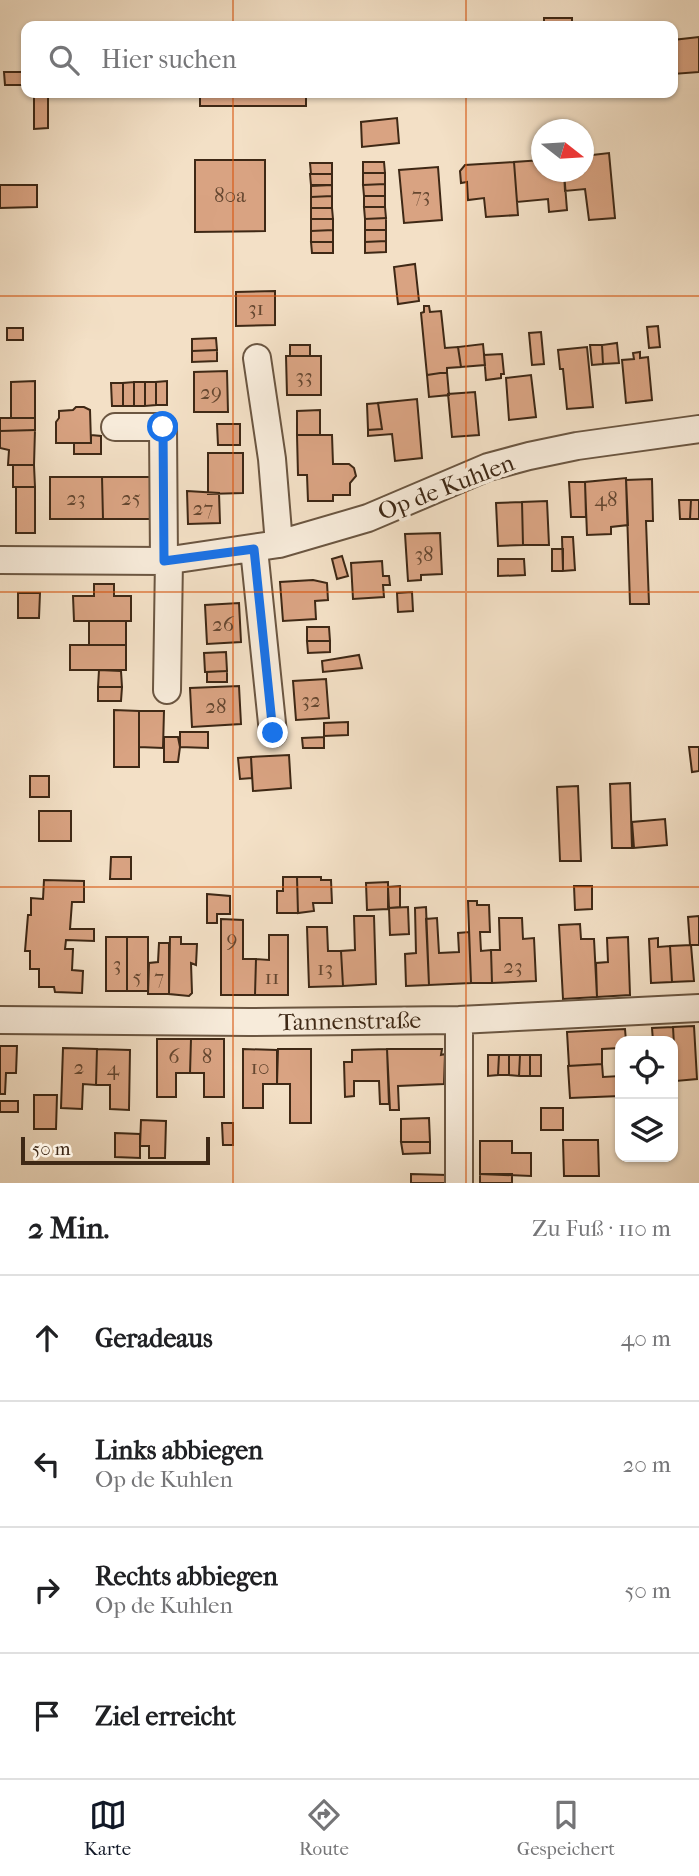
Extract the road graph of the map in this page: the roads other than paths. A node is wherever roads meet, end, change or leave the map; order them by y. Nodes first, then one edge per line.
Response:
1 (257, 358) dead end
2 (115, 427) dead end
3 (699, 429) edge
4 (266, 546) junction
5 (0, 560) edge
6 (166, 561) junction
7 (167, 690) dead end
8 (273, 733) dead end
9 (699, 1008) edge
10 (0, 1020) edge
11 (459, 1020) junction
12 (459, 1183) edge

1 - 4 street
2 - 6 street
3 - 4 street, Op de Kuhlen
4 - 6 street, Op de Kuhlen
4 - 8 street
5 - 6 street, Op de Kuhlen
6 - 7 street
9 - 11 street, Tannenstraße
10 - 11 street, Tannenstraße
11 - 12 street

